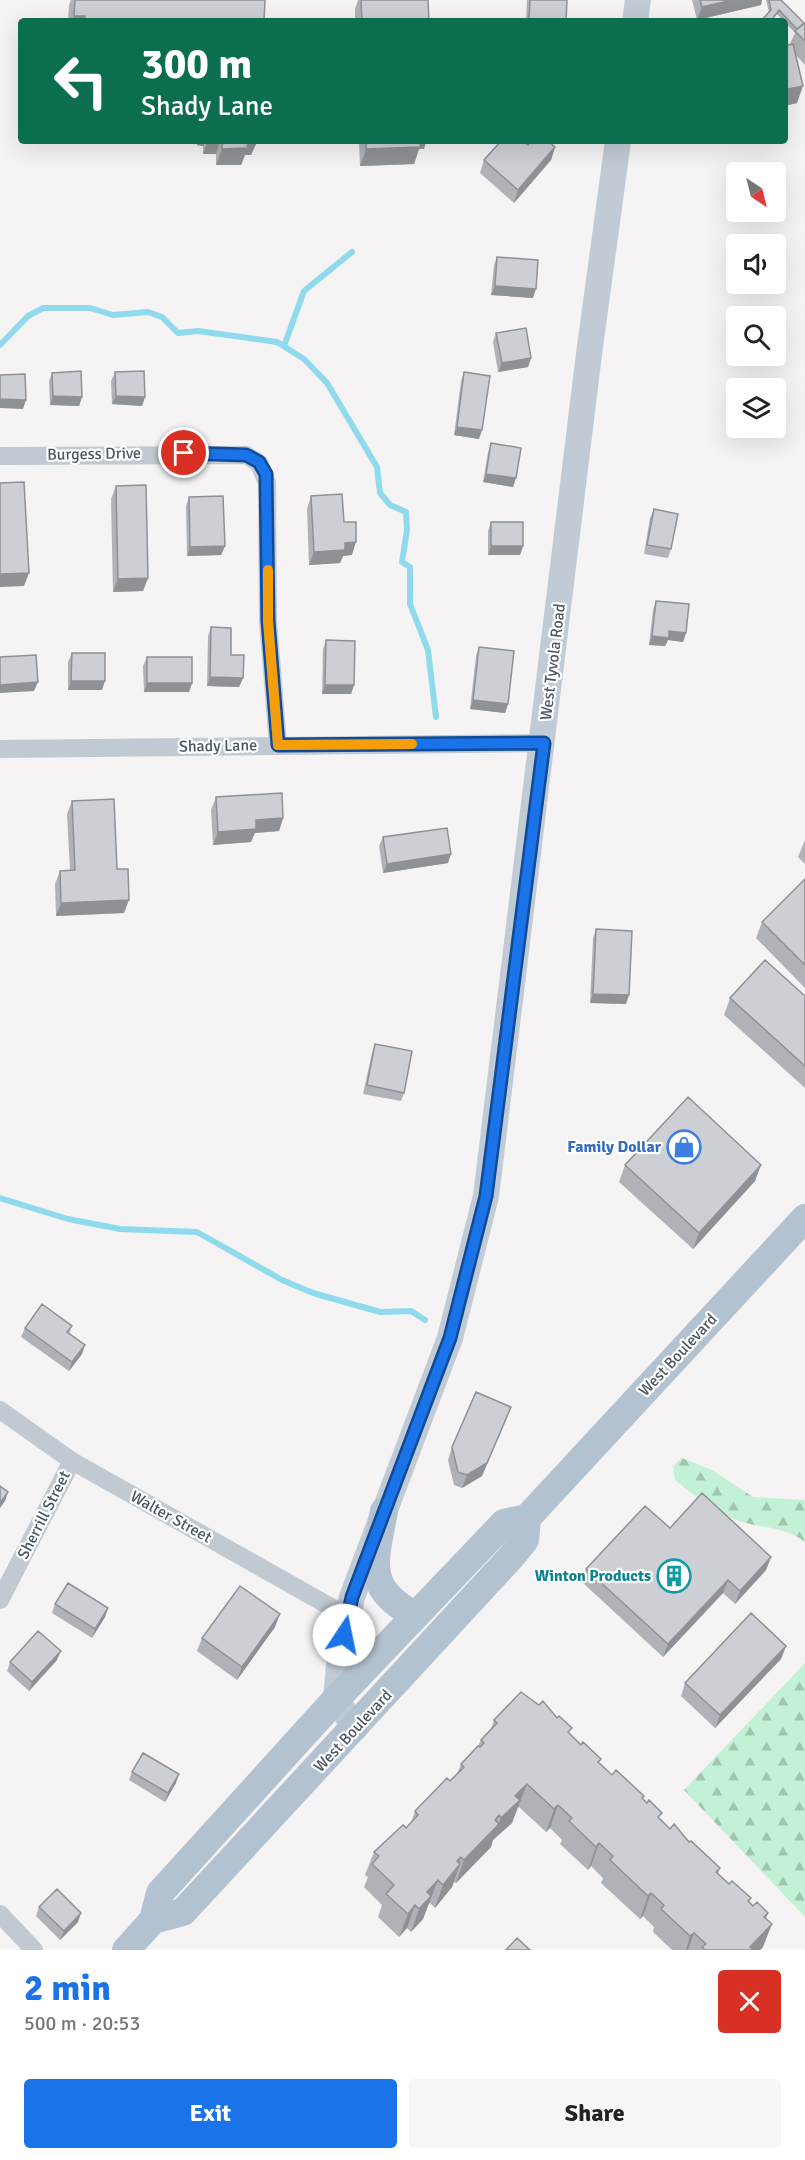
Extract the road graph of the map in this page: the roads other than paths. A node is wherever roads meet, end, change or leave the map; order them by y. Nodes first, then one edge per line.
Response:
1 (638, 0) edge
2 (635, 18) edge
3 (618, 144) edge
4 (0, 456) edge
5 (544, 743) junction
6 (278, 745) junction
7 (0, 749) edge
8 (805, 1218) edge
9 (0, 1410) edge
10 (72, 1461) junction
11 (384, 1511) junction
12 (527, 1518) junction
13 (0, 1600) edge
14 (415, 1615) junction
15 (347, 1616) junction
16 (336, 1699) junction
17 (356, 1728) junction
18 (0, 1914) edge
19 (153, 1920) junction
20 (34, 1950) edge
21 (126, 1950) edge

1 - 2 street
3 - 5 street, West Tyvola Road
4 - 6 street, Burgess Drive
5 - 6 street, Shady Lane
5 - 11 street, West Tyvola Road
6 - 7 street, Shady Lane
8 - 12 main road, West Boulevard
9 - 10 street, Walter Street
10 - 13 street, Sherrill Street
10 - 15 street, Walter Street
11 - 14 main road
11 - 15 street, West Tyvola Road
12 - 14 main road, West Boulevard
12 - 17 main road, West Boulevard
14 - 16 main road, West Boulevard
15 - 16 street, West Tyvola Road
16 - 17 street
16 - 19 main road, West Boulevard
17 - 19 main road, West Boulevard
18 - 20 street
19 - 21 main road, West Boulevard

